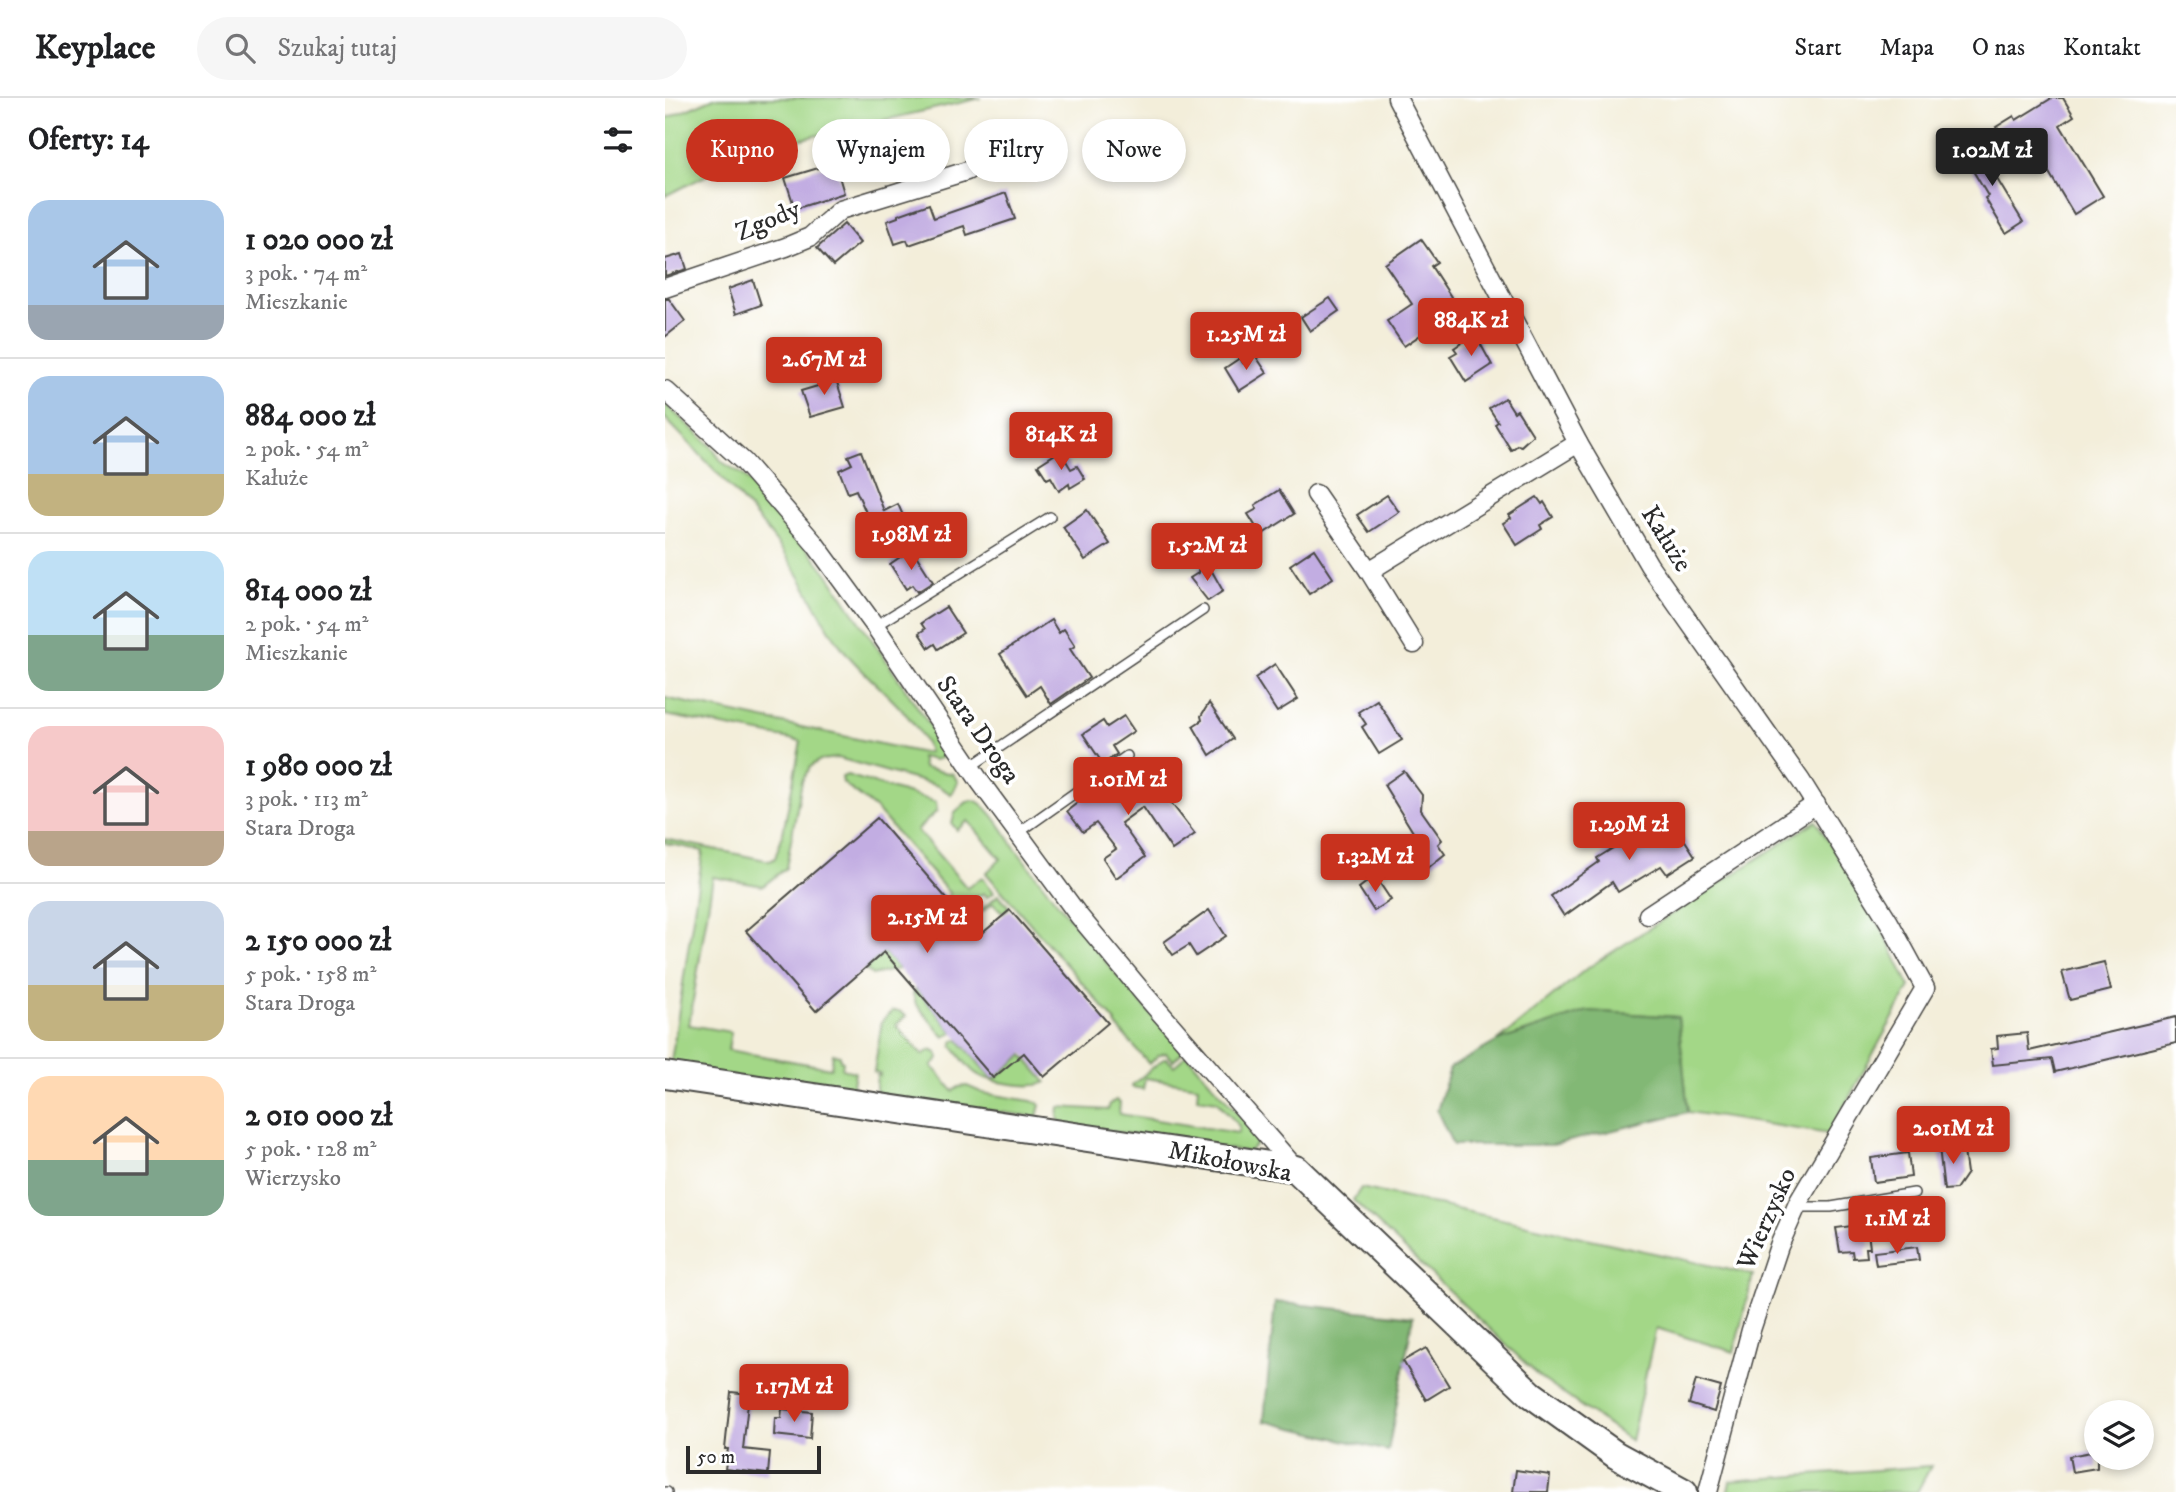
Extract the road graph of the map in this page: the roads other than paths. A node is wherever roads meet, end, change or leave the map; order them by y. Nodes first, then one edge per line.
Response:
1 (1397, 98) edge
2 (964, 172) edge
3 (665, 288) edge
4 (665, 390) edge
5 (1578, 443) junction
6 (1316, 494) dead end
7 (1051, 517) dead end
8 (1369, 571) junction
9 (1203, 610) dead end
10 (874, 626) junction
11 (1414, 644) dead end
12 (1127, 756) dead end
13 (970, 767) junction
14 (1816, 804) junction
15 (1017, 833) junction
16 (1647, 915) dead end
17 (1925, 988) joint
18 (665, 1075) edge
19 (1296, 1169) junction
20 (1914, 1194) dead end
21 (1799, 1201) junction
22 (1684, 1492) edge
23 (1708, 1492) edge

1 - 5 street, Kałuże
2 - 3 street, Zgody
4 - 10 street, Stara Droga
5 - 8 street
5 - 14 street, Kałuże
6 - 8 street
7 - 10 lane
8 - 11 street
9 - 13 lane
10 - 13 street, Stara Droga
12 - 15 lane
13 - 15 street, Stara Droga
14 - 16 street
14 - 17 street, Kałuże
15 - 19 street, Stara Droga
17 - 21 street, Wierzysko
18 - 19 street, Mikołowska
19 - 22 street, Mikołowska
20 - 21 lane
21 - 23 street, Wierzysko

